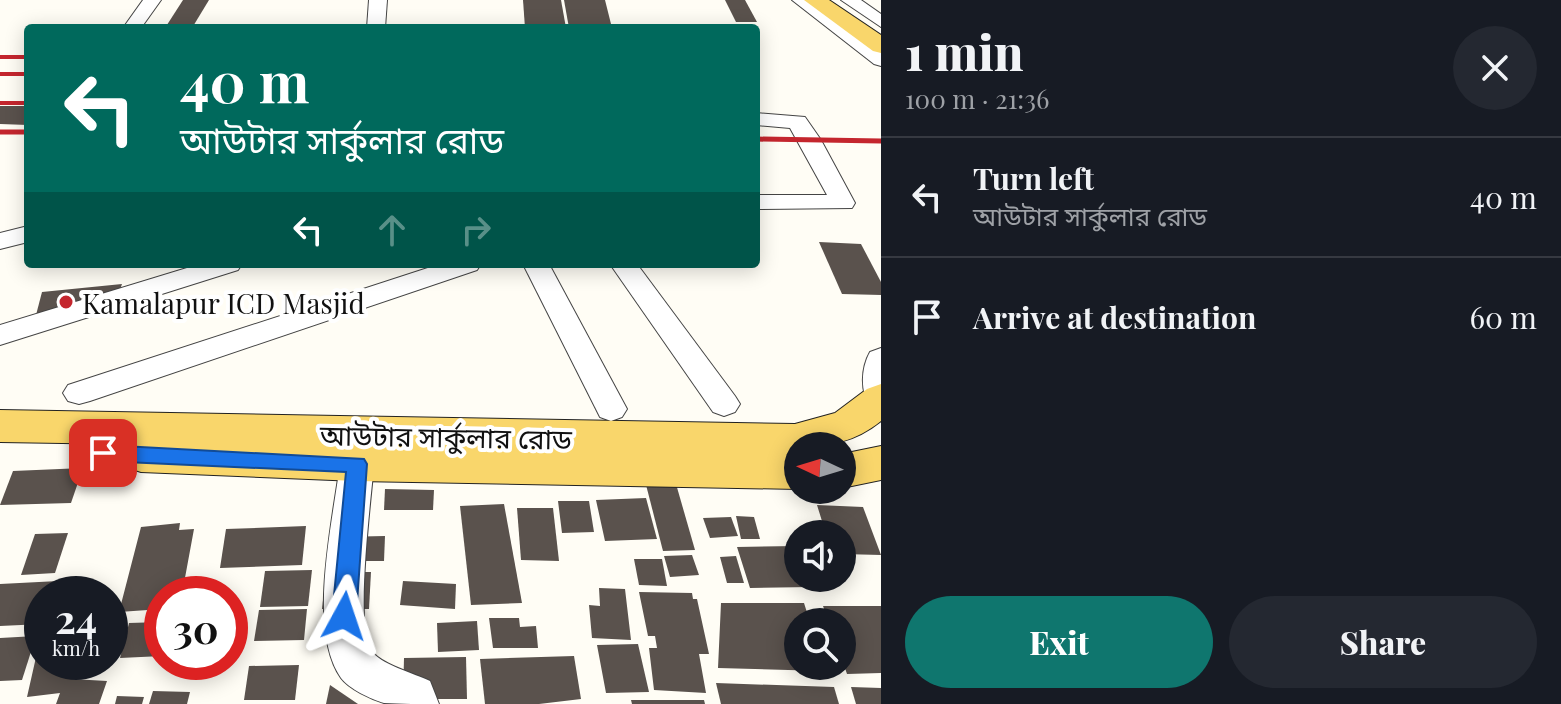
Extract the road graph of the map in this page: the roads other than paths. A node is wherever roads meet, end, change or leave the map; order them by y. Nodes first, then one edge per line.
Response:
1 (152, 0) edge
2 (378, 0) edge
3 (801, 0) edge
4 (815, 0) edge
5 (834, 0) edge
6 (850, 0) edge
7 (881, 22) edge
8 (135, 24) edge
9 (376, 24) edge
10 (881, 33) edge
11 (881, 46) edge
12 (881, 60) edge
13 (760, 119) edge
14 (760, 202) edge
15 (24, 235) edge
16 (0, 241) edge
17 (216, 268) edge
18 (456, 268) edge
19 (538, 268) edge
20 (626, 268) edge
21 (0, 335) edge
22 (881, 359) edge
23 (79, 393) dead end
24 (881, 399) edge
25 (724, 404) dead end
26 (611, 409) dead end
27 (0, 426) edge
28 (0, 450) edge
29 (357, 464) junction
30 (784, 472) edge
31 (418, 704) edge

1 - 8 street
2 - 9 street
3 - 12 street
4 - 11 main road
5 - 10 main road
6 - 7 street
13 - 14 street
15 - 16 street
17 - 21 street
18 - 23 street
19 - 26 street
20 - 25 street
22 - 24 street
24 - 27 main road, আউটার সার্কুলার রোড
28 - 29 main road, আউটার সার্কুলার রোড
29 - 30 main road, আউটার সার্কুলার রোড
29 - 31 street

